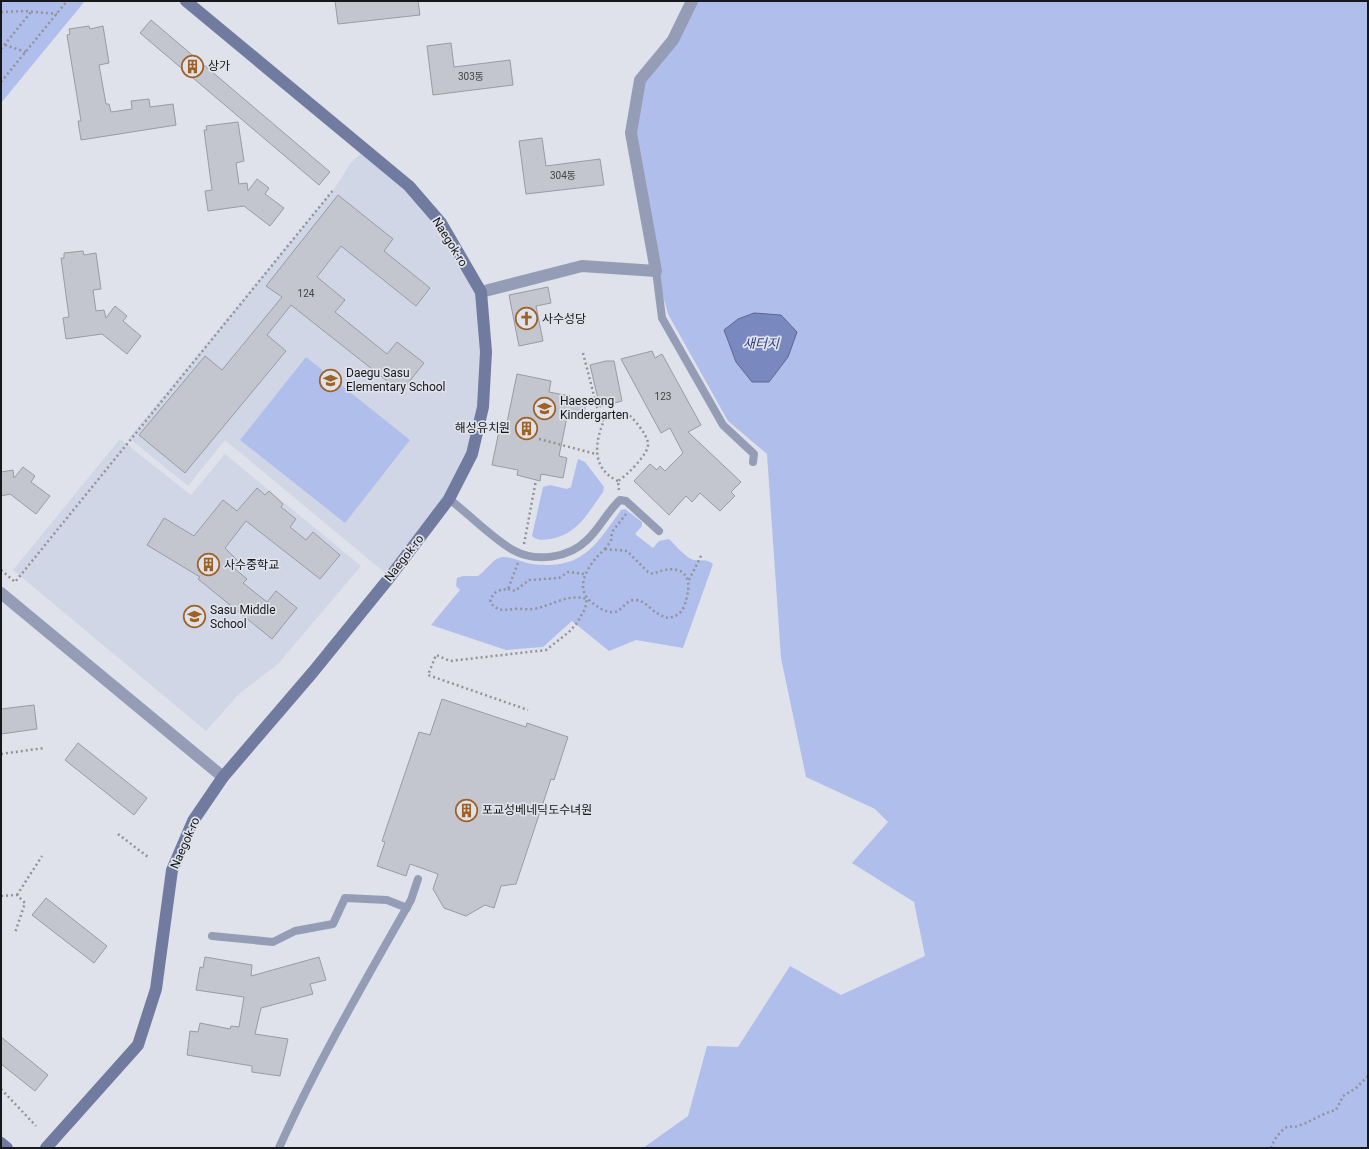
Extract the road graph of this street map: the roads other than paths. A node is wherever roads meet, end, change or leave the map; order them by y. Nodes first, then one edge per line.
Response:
1 (186, 1) edge
2 (692, 1) edge
3 (656, 272) junction
4 (481, 292) junction
5 (753, 462) dead end
6 (449, 499) junction
7 (659, 531) dead end
8 (1, 593) edge
9 (223, 777) junction
10 (418, 879) dead end
11 (407, 908) junction
12 (212, 936) dead end
13 (1, 1143) edge
14 (7, 1148) edge
15 (46, 1148) edge
16 (279, 1148) edge

1 - 4 main road, Naegok-ro
2 - 3 street
3 - 4 street
3 - 5 lane
4 - 6 main road, Naegok-ro
6 - 7 lane
6 - 9 main road, Naegok-ro
8 - 9 street
9 - 15 main road, Naegok-ro
10 - 11 lane
11 - 12 lane
11 - 16 lane
13 - 14 main road

